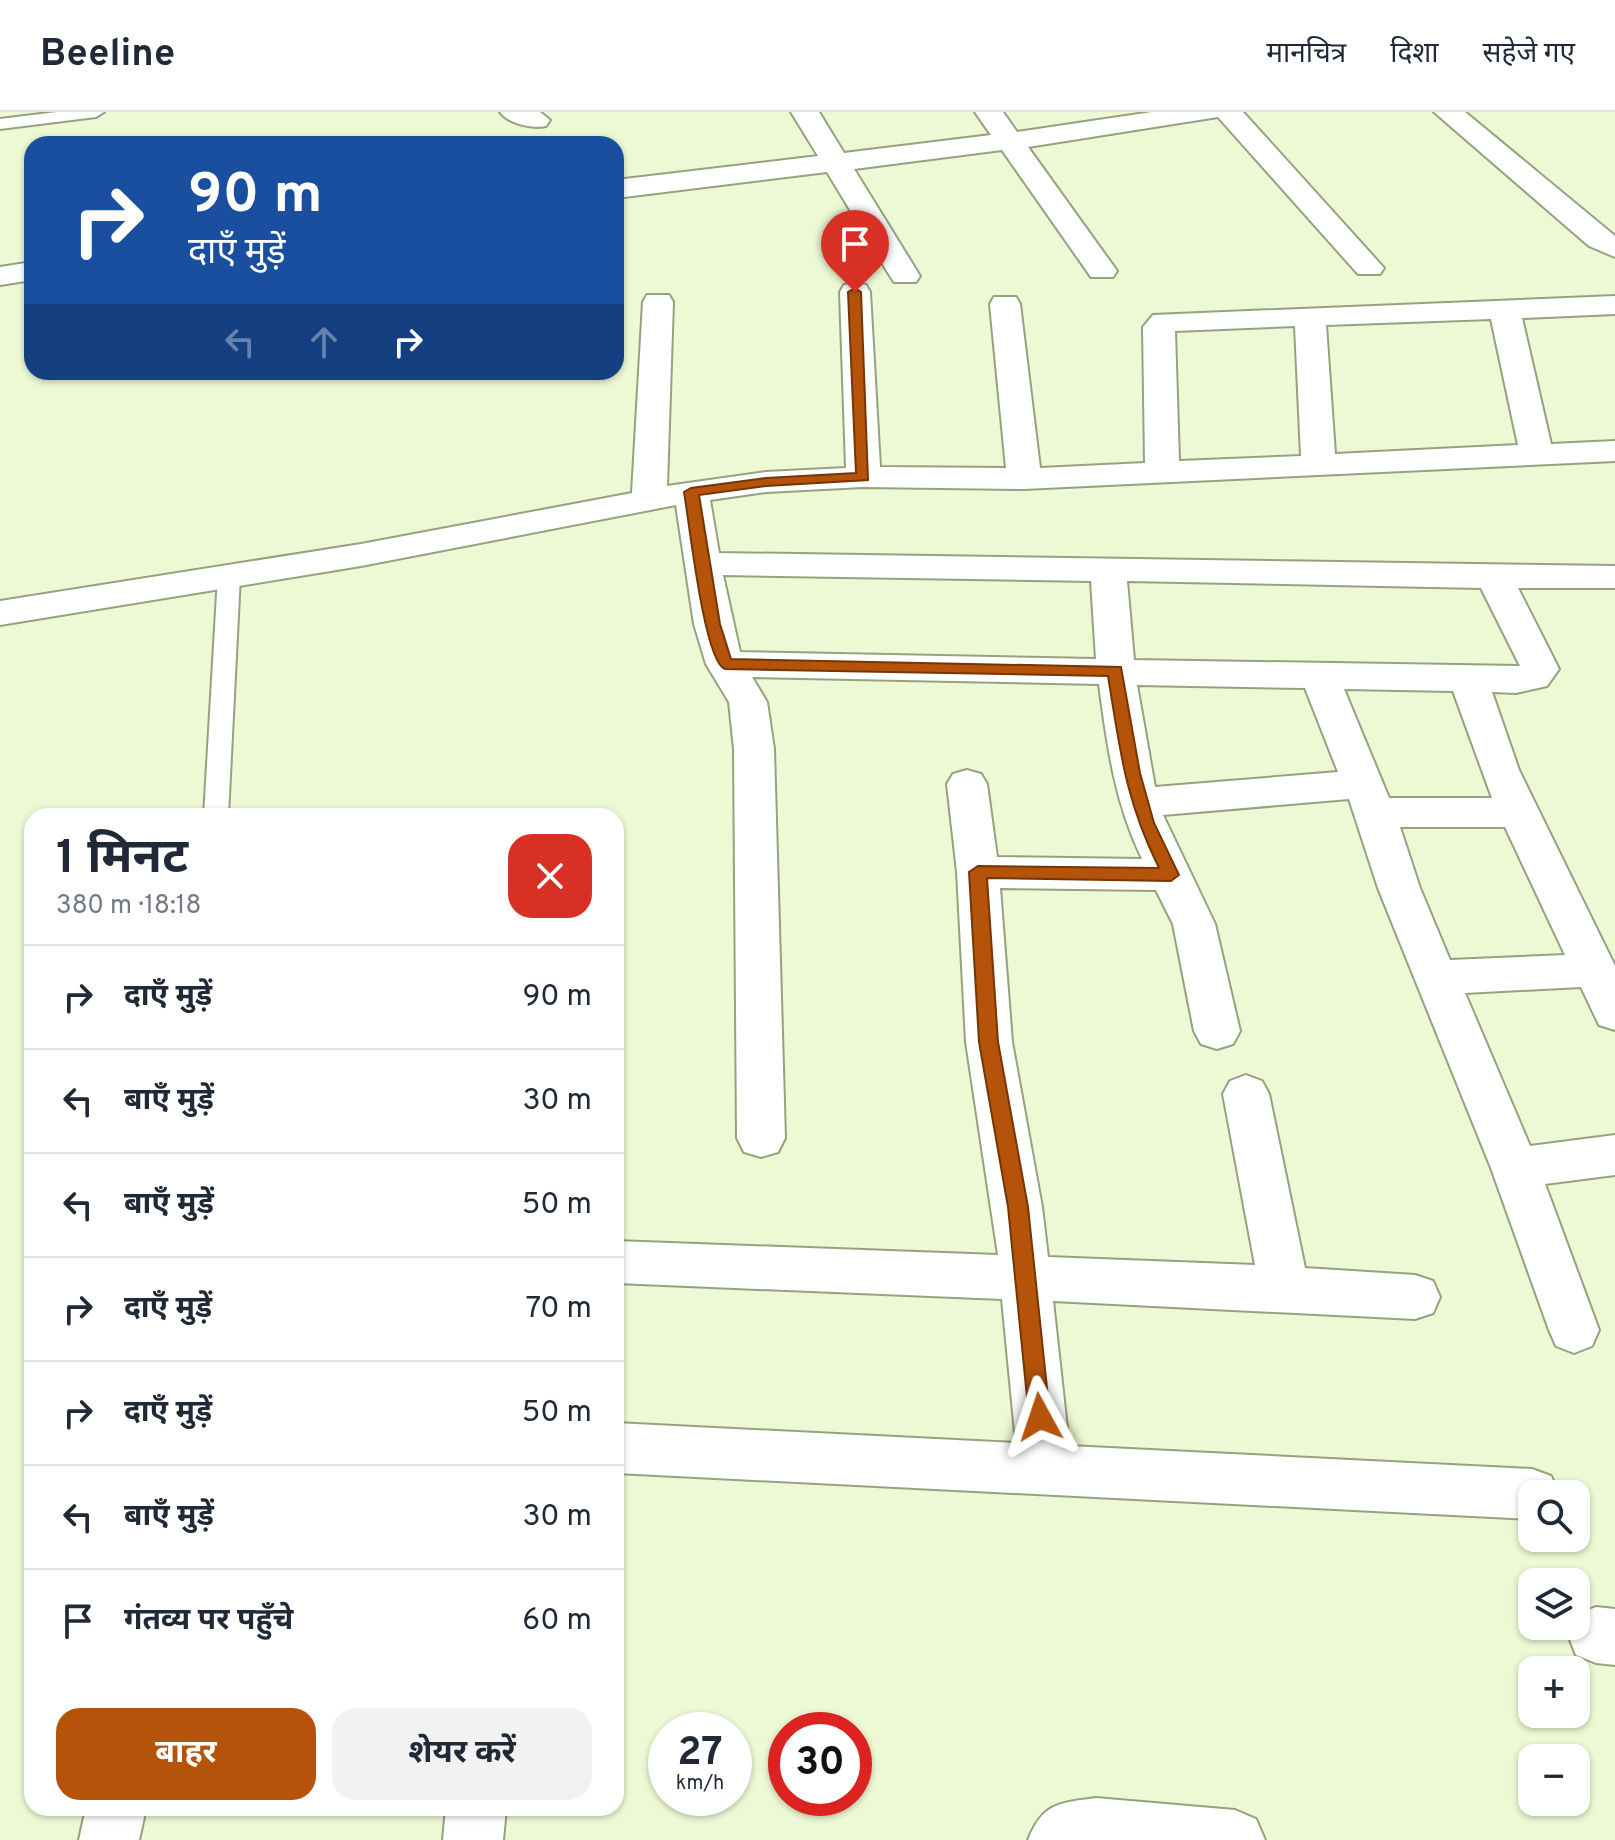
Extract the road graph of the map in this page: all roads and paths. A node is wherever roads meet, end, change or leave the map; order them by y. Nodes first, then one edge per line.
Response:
1 (96, 112) edge
2 (805, 112) edge
3 (989, 112) edge
4 (1208, 112) edge
5 (1228, 112) edge
6 (1448, 112) edge
7 (0, 124) edge
8 (1010, 141) junction
9 (835, 162) junction
10 (624, 188) edge
11 (1615, 248) edge
12 (1369, 268) dead end
13 (1102, 271) dead end
14 (24, 272) edge
15 (0, 276) edge
16 (905, 276) dead end
17 (855, 292) dead end
18 (658, 302) dead end
19 (1005, 304) dead end
20 (1615, 305) edge
21 (1504, 307) junction
22 (1310, 316) junction
23 (1615, 451) edge
24 (1537, 455) junction
25 (1319, 465) junction
26 (1162, 472) junction
27 (863, 477) junction
28 (1024, 479) junction
29 (691, 492) junction
30 (649, 500) junction
31 (704, 564) junction
32 (1108, 571) junction
33 (229, 576) junction
34 (1615, 577) edge
35 (1494, 578) junction
36 (0, 613) edge
37 (725, 664) junction
38 (1116, 670) junction
39 (1319, 675) junction
40 (1468, 678) junction
41 (967, 784) dead end
42 (1369, 798) junction
43 (1140, 803) junction
44 (216, 808) edge
45 (1520, 812) junction
46 (978, 872) junction
47 (1171, 875) junction
48 (1599, 956) edge
49 (1437, 977) junction
50 (1615, 1013) edge
51 (1217, 1031) dead end
52 (1246, 1094) dead end
53 (761, 1138) dead end
54 (1615, 1155) edge
55 (1515, 1168) junction
56 (624, 1262) edge
57 (1026, 1277) junction
58 (1284, 1288) junction
59 (1415, 1297) dead end
60 (1574, 1330) dead end
61 (624, 1448) edge
62 (1045, 1472) junction
63 (1518, 1493) edge
64 (114, 1816) edge
65 (475, 1816) edge
66 (109, 1840) edge
67 (473, 1840) edge
68 (1058, 1840) edge
69 (1235, 1840) edge

1 - 7 lane
2 - 9 street
3 - 8 street
4 - 8 street
5 - 12 street
6 - 11 street
8 - 9 street
8 - 13 street
9 - 10 street
9 - 16 street
14 - 15 street
17 - 27 street
18 - 30 street
19 - 28 street
20 - 21 street
21 - 22 street
21 - 24 street
22 - 25 street
22 - 26 street
23 - 24 street
24 - 25 street
25 - 26 street
26 - 28 street
27 - 28 street
27 - 29 street
29 - 30 street
29 - 31 street
30 - 33 street
31 - 32 street
31 - 37 street
32 - 35 street
32 - 38 street
33 - 36 street
33 - 44 lane
34 - 35 street
35 - 40 street
37 - 38 street
37 - 53 street
38 - 39 street
38 - 43 street
39 - 40 street
39 - 42 street
40 - 45 street
41 - 46 street
42 - 43 street
42 - 45 street
42 - 49 street
43 - 47 street
45 - 48 street
46 - 47 street
46 - 57 street
47 - 51 street
48 - 49 street
48 - 50 street
49 - 55 street
52 - 58 street
54 - 55 street
55 - 60 street
56 - 57 street
57 - 58 street
57 - 62 street
58 - 59 street
61 - 62 street
62 - 63 street
64 - 66 street
65 - 67 street
68 - 69 street

